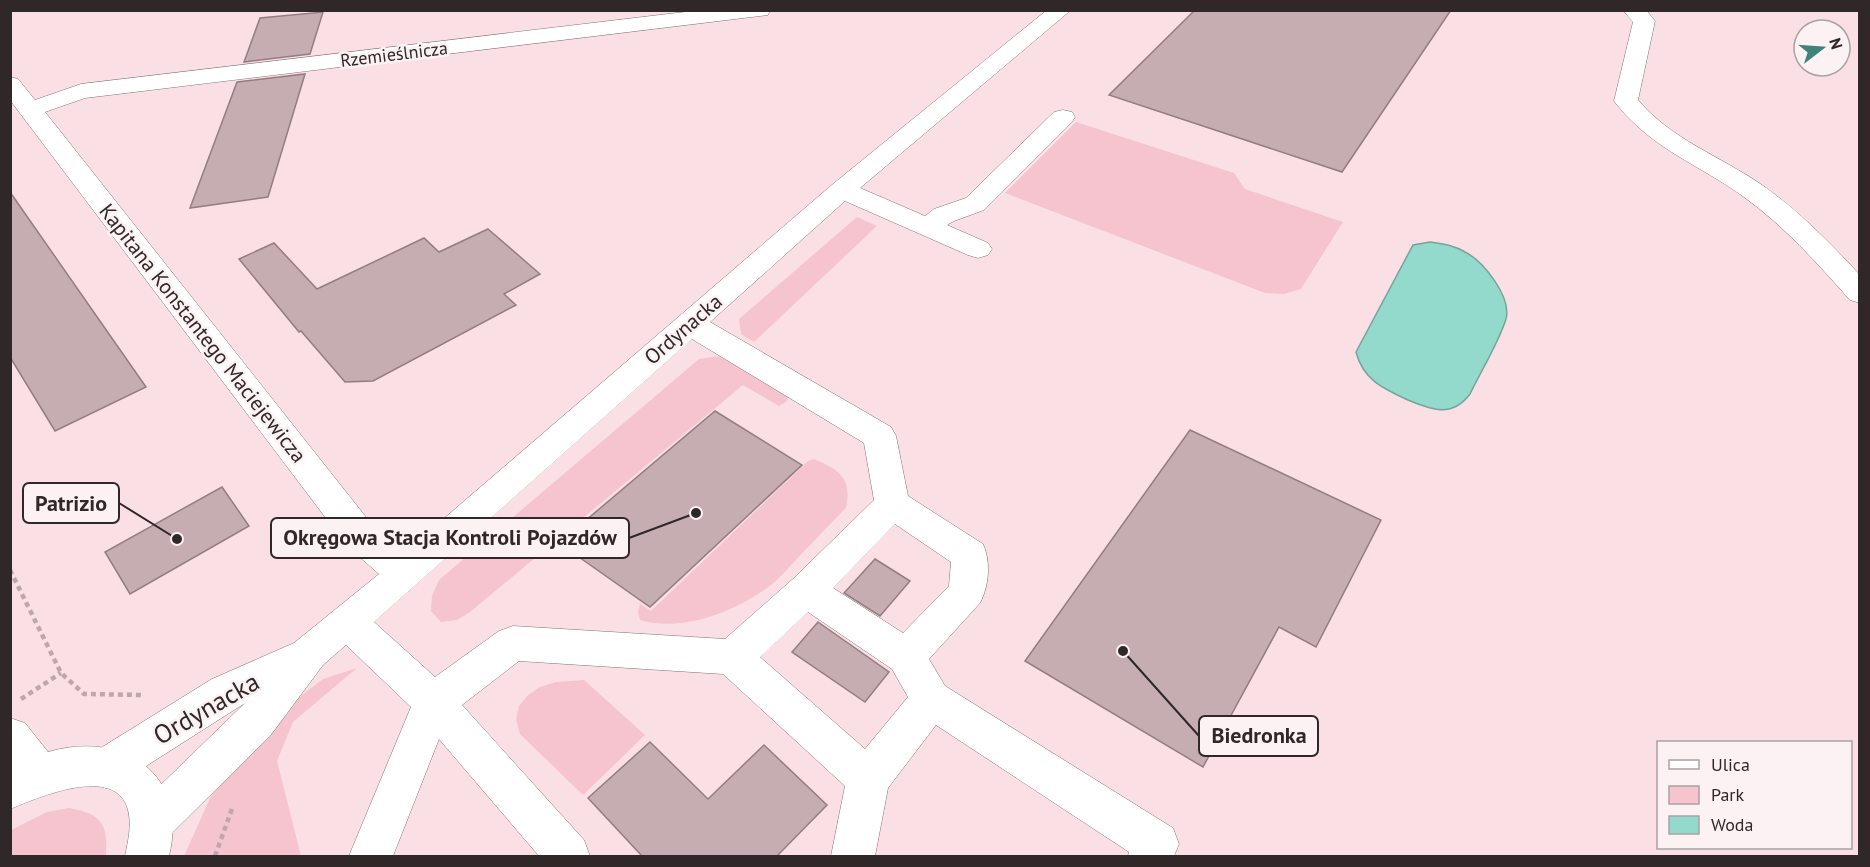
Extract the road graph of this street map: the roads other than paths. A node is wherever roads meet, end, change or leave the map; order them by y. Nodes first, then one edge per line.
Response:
1 (760, 10) edge
2 (1061, 10) edge
3 (1633, 10) edge
4 (10, 84) edge
5 (31, 109) junction
6 (1063, 117) dead end
7 (842, 190) junction
8 (929, 226) junction
9 (978, 249) dead end
10 (1860, 293) edge
11 (689, 323) junction
12 (892, 504) junction
13 (405, 574) junction
14 (806, 590) junction
15 (348, 622) junction
16 (309, 653) junction
17 (732, 657) junction
18 (906, 657) junction
19 (931, 699) junction
20 (433, 702) junction
21 (15, 719) edge
22 (106, 768) junction
23 (868, 779) junction
24 (25, 781) edge
25 (151, 839) edge
26 (371, 856) edge
27 (568, 856) edge
28 (853, 856) edge
29 (1150, 856) edge

1 - 5 street, Rzemieślnicza
2 - 7 street, Ordynacka
3 - 10 street
4 - 5 street, Kapitana Konstantego Maciejewicza
5 - 13 street, Kapitana Konstantego Maciejewicza
6 - 8 street
7 - 8 street
7 - 11 street, Ordynacka
8 - 9 street
11 - 12 street
11 - 13 street, Ordynacka
12 - 14 street
12 - 18 street
13 - 15 street, Ordynacka
14 - 17 street
14 - 18 street
15 - 16 street, Ordynacka
15 - 20 street
16 - 22 street, Ordynacka
16 - 25 street, Ordynacka
17 - 20 street
17 - 23 street
18 - 19 street
19 - 23 street
19 - 29 street
20 - 26 street
20 - 27 street
21 - 24 street
22 - 24 street
22 - 25 street
23 - 28 street

